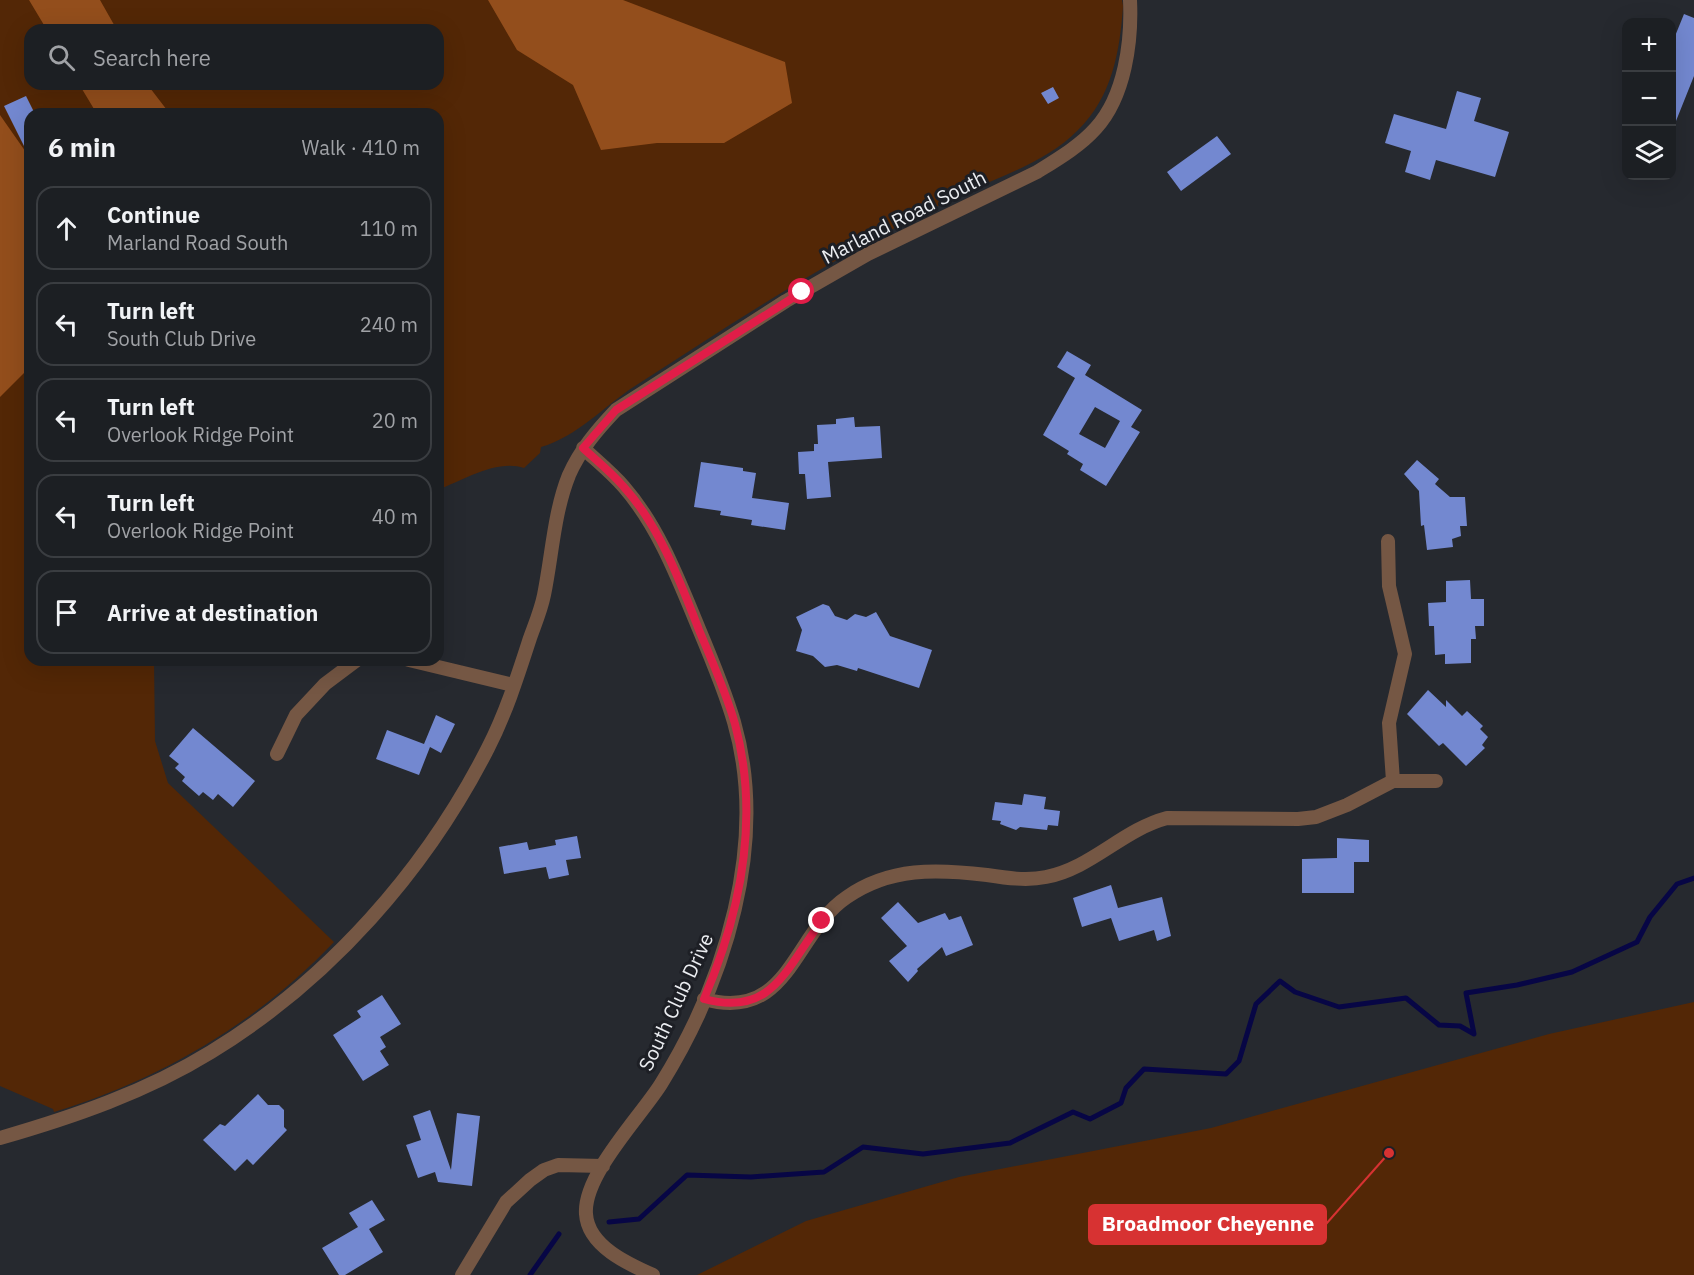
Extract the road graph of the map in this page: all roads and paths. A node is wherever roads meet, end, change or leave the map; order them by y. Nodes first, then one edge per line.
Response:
1 (1130, 0) edge
2 (583, 448) junction
3 (1388, 541) dead end
4 (349, 666) edge
5 (434, 666) edge
6 (513, 685) junction
7 (277, 754) dead end
8 (1393, 781) junction
9 (1436, 781) dead end
10 (704, 999) junction
11 (0, 1138) edge
12 (603, 1166) junction
13 (462, 1275) edge
14 (653, 1275) edge

1 - 2 street, Marland Road South
2 - 6 street, Marland Road South
2 - 10 street, South Club Drive
3 - 8 street
4 - 7 street
5 - 6 street
6 - 11 street, Marland Road South
8 - 9 street
8 - 10 street
10 - 12 street, South Club Drive
12 - 13 street
12 - 14 street, South Club Drive

